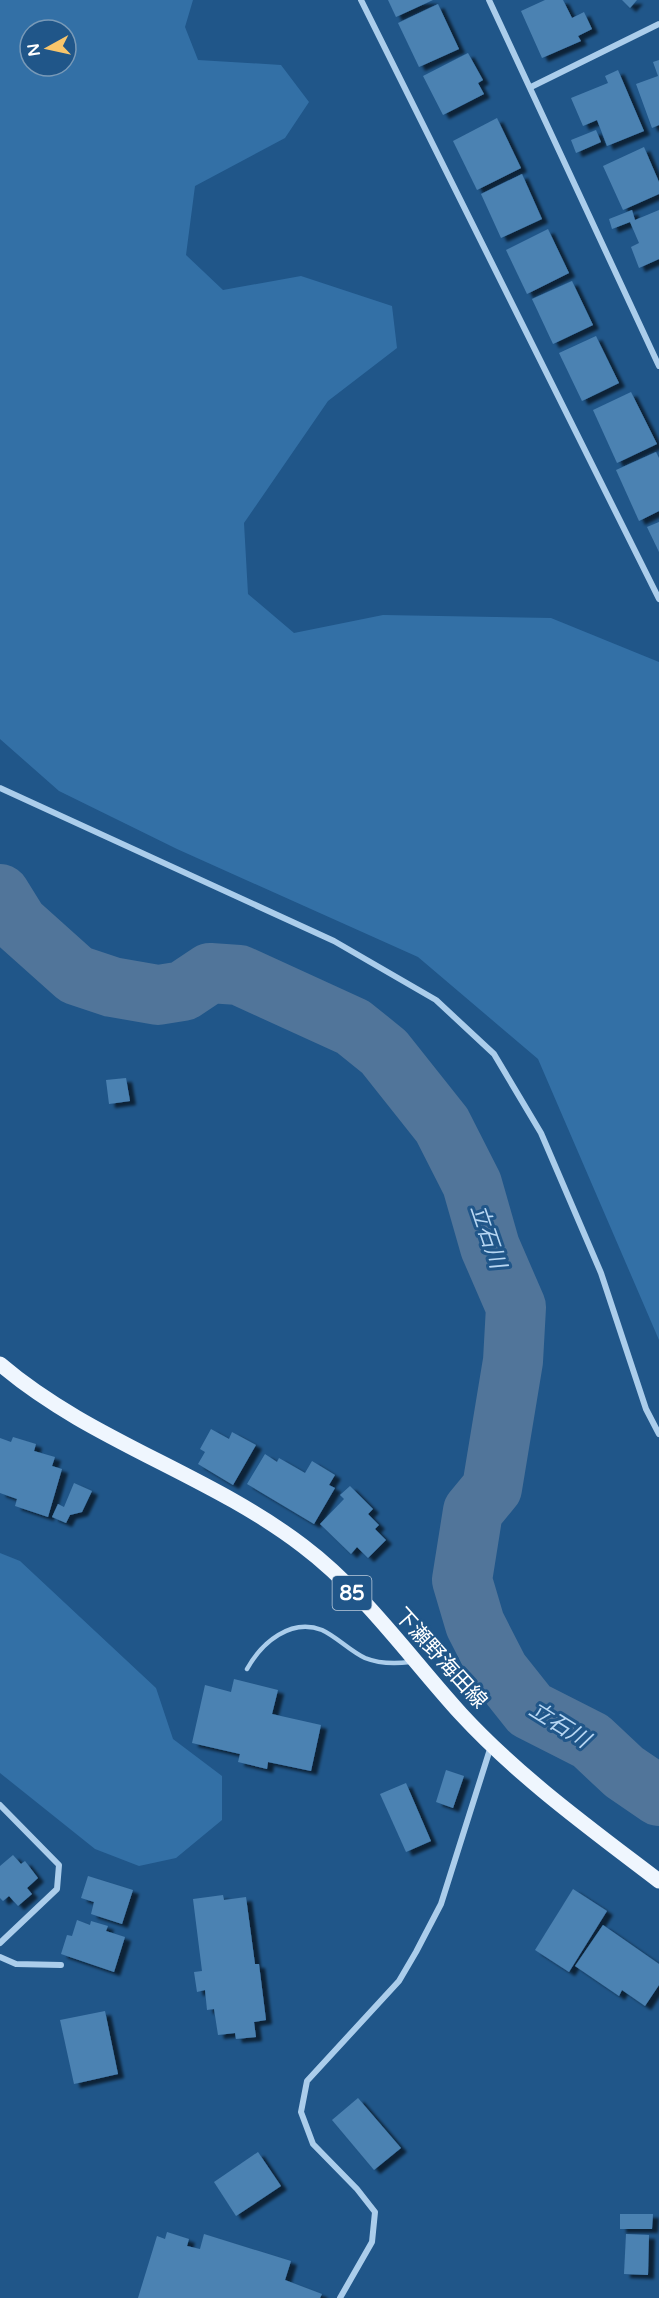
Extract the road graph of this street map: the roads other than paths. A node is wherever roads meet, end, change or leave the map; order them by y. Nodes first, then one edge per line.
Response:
1 (361, 0) edge
2 (489, 0) edge
3 (659, 24) edge
4 (531, 87) junction
5 (659, 366) edge
6 (659, 599) edge
7 (0, 788) edge
8 (0, 1364) edge
9 (659, 1434) edge
10 (416, 1662) junction
11 (248, 1669) dead end
12 (492, 1743) junction
13 (0, 1805) edge
14 (659, 1881) edge
15 (0, 1943) edge
16 (0, 1957) edge
17 (61, 1965) dead end
18 (340, 2298) edge

1 - 6 street
2 - 4 street
3 - 4 street
4 - 5 street
7 - 9 street
8 - 10 main road, 下瀬野海田線 / 85
10 - 11 lane
10 - 12 main road, 下瀬野海田線 / 85
12 - 14 main road, 下瀬野海田線 / 85
12 - 18 street
13 - 15 street
16 - 17 street

